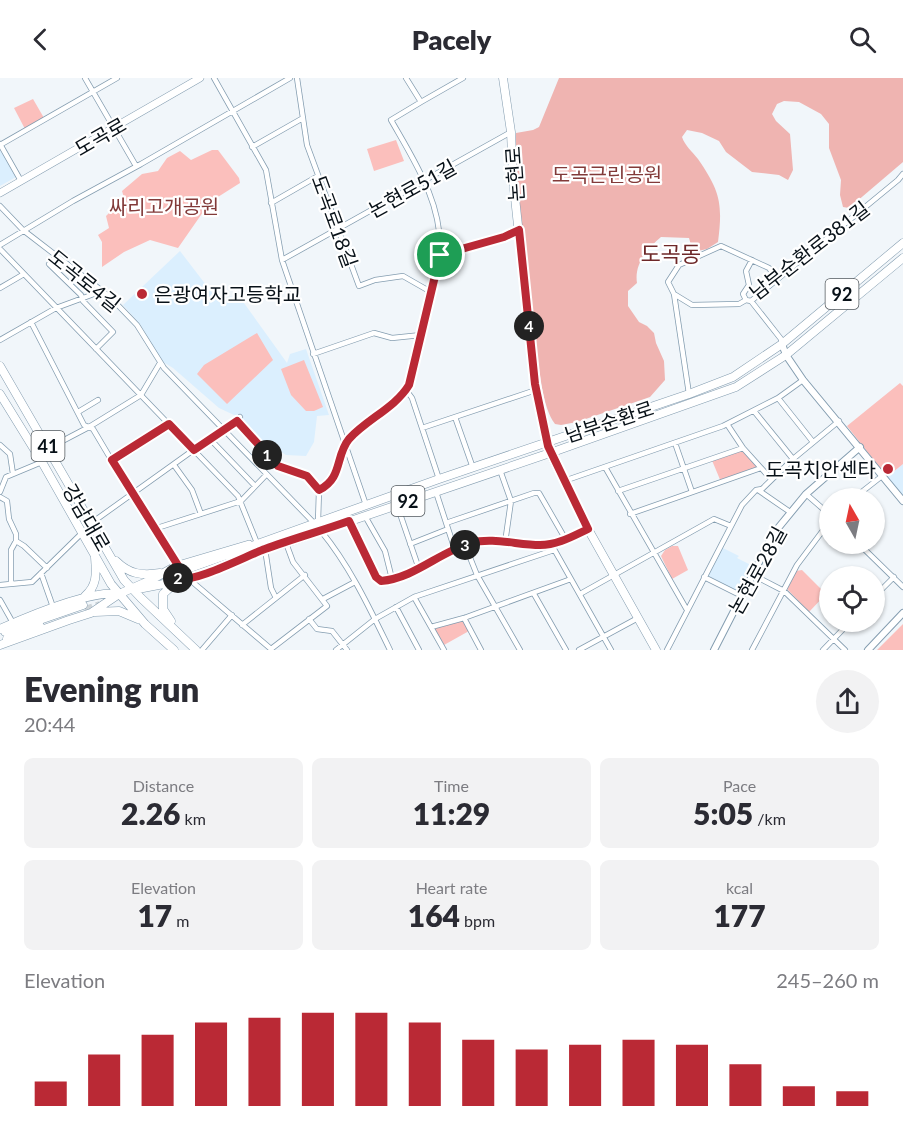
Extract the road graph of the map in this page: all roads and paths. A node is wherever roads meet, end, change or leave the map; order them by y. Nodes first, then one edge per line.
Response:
1 (85, 78) edge
2 (117, 78) edge
3 (200, 78) edge
4 (214, 78) edge
5 (290, 78) edge
6 (297, 78) edge
7 (406, 78) edge
8 (463, 78) edge
9 (502, 78) edge
10 (93, 92) junction
11 (421, 102) junction
12 (232, 111) junction
13 (303, 118) junction
14 (114, 128) junction
15 (511, 132) junction
16 (0, 144) edge
17 (252, 147) junction
18 (136, 166) junction
19 (903, 174) edge
20 (318, 176) junction
21 (425, 180) junction
22 (21, 181) junction
23 (0, 193) edge
24 (271, 202) junction
25 (0, 206) edge
26 (337, 229) junction
27 (23, 230) junction
28 (519, 230) junction
29 (903, 243) edge
30 (0, 247) edge
31 (440, 255) junction
32 (57, 256) junction
33 (903, 258) edge
34 (282, 260) junction
35 (752, 260) junction
36 (24, 274) junction
37 (776, 278) junction
38 (0, 288) edge
39 (102, 291) junction
40 (431, 292) junction
41 (674, 294) junction
42 (82, 298) junction
43 (748, 300) junction
44 (56, 308) junction
45 (31, 322) junction
46 (421, 335) junction
47 (0, 340) edge
48 (782, 344) junction
49 (96, 349) junction
50 (313, 354) junction
51 (786, 354) junction
52 (160, 363) junction
53 (754, 364) junction
54 (0, 366) edge
55 (760, 373) junction
56 (803, 380) junction
57 (406, 390) junction
58 (536, 390) junction
59 (689, 394) junction
60 (141, 395) junction
61 (1, 398) edge
62 (778, 398) junction
63 (98, 400) dead end
64 (754, 411) junction
65 (78, 412) junction
66 (455, 417) junction
67 (839, 421) junction
68 (169, 424) junction
69 (727, 424) junction
70 (89, 427) junction
71 (422, 428) junction
72 (223, 430) junction
73 (210, 439) junction
74 (547, 442) junction
75 (813, 442) junction
76 (675, 443) junction
77 (346, 445) junction
78 (0, 446) edge
79 (860, 447) junction
80 (49, 448) junction
81 (743, 448) junction
82 (194, 450) junction
83 (550, 453) junction
84 (793, 459) junction
85 (112, 460) junction
86 (42, 462) junction
87 (174, 465) junction
88 (605, 467) junction
89 (473, 468) junction
90 (684, 468) junction
91 (761, 468) junction
92 (500, 470) junction
93 (14, 474) junction
94 (266, 475) junction
95 (882, 476) junction
96 (440, 479) junction
97 (771, 479) junction
98 (564, 481) junction
99 (2, 482) edge
100 (255, 486) junction
101 (867, 488) edge
102 (319, 490) junction
103 (618, 490) junction
104 (758, 490) junction
105 (0, 492) edge
106 (436, 492) junction
107 (692, 492) junction
108 (132, 494) junction
109 (806, 494) junction
110 (0, 497) edge
111 (241, 501) junction
112 (511, 501) junction
113 (903, 501) edge
114 (397, 505) junction
115 (819, 505) edge
116 (366, 506) junction
117 (790, 512) junction
118 (201, 514) junction
119 (630, 514) junction
120 (365, 516) junction
121 (349, 521) junction
122 (446, 523) junction
123 (90, 524) junction
124 (318, 526) junction
125 (730, 526) junction
126 (154, 529) junction
127 (448, 529) junction
128 (588, 529) junction
129 (82, 533) junction
130 (819, 536) edge
131 (567, 540) junction
132 (16, 541) junction
133 (257, 543) junction
134 (286, 543) junction
135 (505, 543) junction
136 (410, 544) junction
137 (551, 544) junction
138 (266, 545) junction
139 (465, 545) junction
140 (106, 550) junction
141 (455, 550) junction
142 (554, 550) junction
143 (655, 552) junction
144 (869, 554) edge
145 (95, 556) junction
146 (47, 568) junction
147 (418, 569) junction
148 (41, 573) junction
149 (183, 575) junction
150 (305, 575) junction
151 (477, 575) junction
152 (753, 575) junction
153 (615, 576) junction
154 (704, 577) junction
155 (894, 578) junction
156 (392, 579) junction
157 (571, 579) junction
158 (355, 582) junction
159 (11, 584) junction
160 (0, 585) edge
161 (903, 586) edge
162 (885, 587) edge
163 (132, 589) junction
164 (784, 591) junction
165 (119, 594) junction
166 (534, 594) junction
167 (580, 594) junction
168 (742, 596) junction
169 (414, 597) junction
170 (276, 598) junction
171 (323, 599) junction
172 (0, 600) edge
173 (495, 606) junction
174 (84, 607) junction
175 (396, 607) junction
176 (54, 609) junction
177 (687, 610) junction
178 (903, 613) edge
179 (231, 615) junction
180 (464, 618) junction
181 (638, 618) junction
182 (375, 619) junction
183 (309, 620) junction
184 (66, 621) junction
185 (13, 623) junction
186 (145, 624) junction
187 (242, 624) junction
188 (431, 627) junction
189 (0, 631) edge
190 (841, 632) edge
191 (182, 637) junction
192 (603, 637) junction
193 (834, 639) junction
194 (0, 643) edge
195 (343, 645) junction
196 (652, 649) edge
197 (174, 650) edge
198 (196, 650) edge
199 (202, 650) edge
200 (272, 650) edge
201 (336, 650) edge
202 (347, 650) edge
203 (390, 650) edge
204 (419, 650) edge
205 (444, 650) edge
206 (482, 650) edge
207 (520, 650) edge
208 (566, 650) edge
209 (579, 650) edge
210 (611, 650) edge
211 (667, 650) edge
212 (714, 650) edge
213 (752, 650) edge
214 (823, 650) edge
215 (845, 650) edge
216 (868, 650) edge

1 - 10 street
2 - 10 street
3 - 14 main road, 도곡로
4 - 12 street
5 - 12 street
6 - 13 street, 도곡로18길
7 - 11 street
8 - 11 street
9 - 15 main road, 논현로
10 - 14 street
10 - 16 street
11 - 21 street
12 - 17 street
12 - 18 street
13 - 17 street
13 - 20 street, 도곡로18길
14 - 18 street
14 - 22 main road, 도곡로
15 - 21 street, 논현로51길
15 - 28 main road, 논현로
16 - 22 street
17 - 24 street
18 - 27 street
19 - 37 street, 남부순환로381길
20 - 24 street
20 - 26 street, 도곡로18길
21 - 26 street, 논현로51길
21 - 31 street
22 - 23 main road, 도곡로
24 - 34 street
25 - 27 street, 도곡로4길
26 - 34 street, 논현로51길
26 - 40 street, 도곡로18길
27 - 30 street
27 - 32 street, 도곡로4길
28 - 31 street
28 - 58 main road, 논현로
29 - 48 main road, 남부순환로 / 92
30 - 36 street
31 - 40 street
32 - 39 street, 도곡로4길
32 - 42 street
33 - 51 main road, 남부순환로 / 92
34 - 50 street
35 - 37 street
35 - 41 street
35 - 43 street
36 - 38 street
36 - 44 street
37 - 43 street, 남부순환로381길
39 - 42 street
39 - 52 street, 도곡로4길
40 - 46 street
41 - 43 street, 남부순환로381길
41 - 59 street
42 - 44 street
42 - 49 street
43 - 48 street
44 - 45 street
44 - 49 street
45 - 47 street
45 - 65 street
46 - 50 street
46 - 57 street
48 - 51 street
48 - 53 main road, 남부순환로 / 92
49 - 60 street
50 - 77 street
51 - 55 main road, 남부순환로 / 92
51 - 56 street
52 - 60 street
52 - 72 street, 도곡로4길
53 - 55 main road
53 - 59 main road, 남부순환로 / 92
54 - 80 main road, 강남대로 / 41
55 - 83 main road, 남부순환로 / 92
56 - 62 street
56 - 67 street
57 - 71 street
57 - 77 street
58 - 66 street
58 - 74 main road, 논현로
59 - 74 main road, 남부순환로 / 92
60 - 68 street
60 - 70 street
61 - 86 main road, 강남대로 / 41
62 - 64 street
62 - 75 street
63 - 65 street
64 - 69 street
64 - 84 street
65 - 70 street
66 - 71 street
66 - 89 street
67 - 75 street
67 - 79 street
68 - 82 street
68 - 85 street
69 - 76 street
69 - 81 street
70 - 80 street
70 - 85 street
71 - 96 street
72 - 73 street
72 - 94 street, 도곡로4길
72 - 102 street
73 - 82 street
73 - 100 street
74 - 83 main road, 논현로
74 - 89 main road, 남부순환로 / 92
75 - 84 street
76 - 88 street
76 - 90 street
77 - 102 street
77 - 116 street
78 - 93 street
79 - 95 street
79 - 109 street, 논현로28길
80 - 123 main road, 강남대로 / 41
81 - 90 street
81 - 91 street
82 - 87 street
82 - 111 street
83 - 92 main road, 남부순환로 / 92
83 - 98 main road, 논현로
84 - 97 street
85 - 108 street
86 - 93 street
86 - 129 main road, 강남대로 / 41
87 - 108 street
87 - 118 street
88 - 98 street
88 - 103 street
89 - 96 main road, 남부순환로 / 92
90 - 103 street
90 - 107 street
91 - 97 street
91 - 107 street
92 - 106 main road, 남부순환로 / 92
92 - 112 street
93 - 99 street
94 - 100 street
94 - 124 street, 도곡로4길
95 - 101 street
95 - 113 street
96 - 116 main road, 남부순환로 / 92
97 - 104 street
98 - 128 main road, 논현로
99 - 105 street
100 - 111 street
102 - 124 street
103 - 119 street
104 - 117 street
104 - 125 street
106 - 114 main road, 남부순환로 / 92
106 - 122 street
107 - 119 street
108 - 123 street
108 - 126 street
109 - 115 street
109 - 117 street, 논현로28길
110 - 132 street
111 - 118 street
111 - 133 street
112 - 122 street
112 - 131 street
112 - 135 street
114 - 120 main road, 남부순환로 / 92
114 - 136 street
116 - 124 main road, 남부순환로 / 92
117 - 152 street, 논현로28길
118 - 126 street
119 - 143 street
120 - 121 main road, 남부순환로 / 92
120 - 156 street
121 - 124 main road, 남부순환로 / 92
121 - 156 street
122 - 127 street
123 - 140 main road, 강남대로 / 41
124 - 134 main road, 남부순환로 / 92
124 - 138 main road, 남부순환로 / 92
124 - 158 street, 도곡로4길
125 - 143 street
125 - 154 street
126 - 149 street
127 - 136 street
127 - 141 street
128 - 131 street
128 - 153 main road, 논현로
129 - 145 main road, 강남대로 / 41
129 - 146 street
130 - 164 street
131 - 137 street
132 - 146 street
132 - 159 street
133 - 138 main road
133 - 149 main road
134 - 138 main road, 남부순환로 / 92
134 - 150 street
135 - 137 street
135 - 139 street
136 - 147 street
137 - 142 street
138 - 149 main road, 남부순환로 / 92
138 - 170 street
139 - 141 street
139 - 151 street
140 - 149 main road
140 - 163 main road, 강남대로 / 41
141 - 147 street
142 - 151 street
142 - 157 street
143 - 153 street
143 - 177 street
144 - 155 street
145 - 165 main road, 강남대로 / 41
145 - 174 main road
146 - 148 street
147 - 156 street
148 - 159 street
148 - 176 street
149 - 163 main road
149 - 163 main road
149 - 179 street
149 - 191 main road
150 - 170 street
150 - 171 street
151 - 169 street
151 - 173 street
152 - 164 street
152 - 168 street, 논현로28길
153 - 167 street
153 - 181 main road, 논현로
154 - 168 street
154 - 177 street
155 - 161 street
155 - 162 street
157 - 166 street
157 - 167 street
158 - 171 street
158 - 182 street, 도곡로4길
159 - 160 street
163 - 165 main road
163 - 191 main road, 강남대로 / 41
164 - 193 street
164 - 213 street
165 - 174 main road
165 - 174 main road
165 - 186 main road, 강남대로 / 41
166 - 173 street
166 - 208 street
167 - 192 street
168 - 212 street, 논현로28길
169 - 175 street
169 - 188 street
170 - 187 street
171 - 183 street
172 - 185 street
173 - 180 street
173 - 207 street
174 - 176 main road
174 - 184 main road
174 - 184 main road
174 - 186 main road
174 - 189 main road
174 - 194 main road
175 - 182 street
175 - 204 street
176 - 185 main road
177 - 211 street
178 - 216 street
179 - 187 street
179 - 199 street
180 - 188 street
180 - 206 street
181 - 192 street
181 - 196 main road, 논현로
182 - 195 street
182 - 203 street, 도곡로4길
183 - 195 street
183 - 200 street
184 - 194 main road
185 - 189 main road
186 - 197 main road, 강남대로 / 41
187 - 200 street
188 - 205 street
190 - 193 street
191 - 198 main road, 강남대로 / 41
192 - 209 street
192 - 210 street
193 - 214 street
193 - 215 street
195 - 201 street
195 - 202 street

